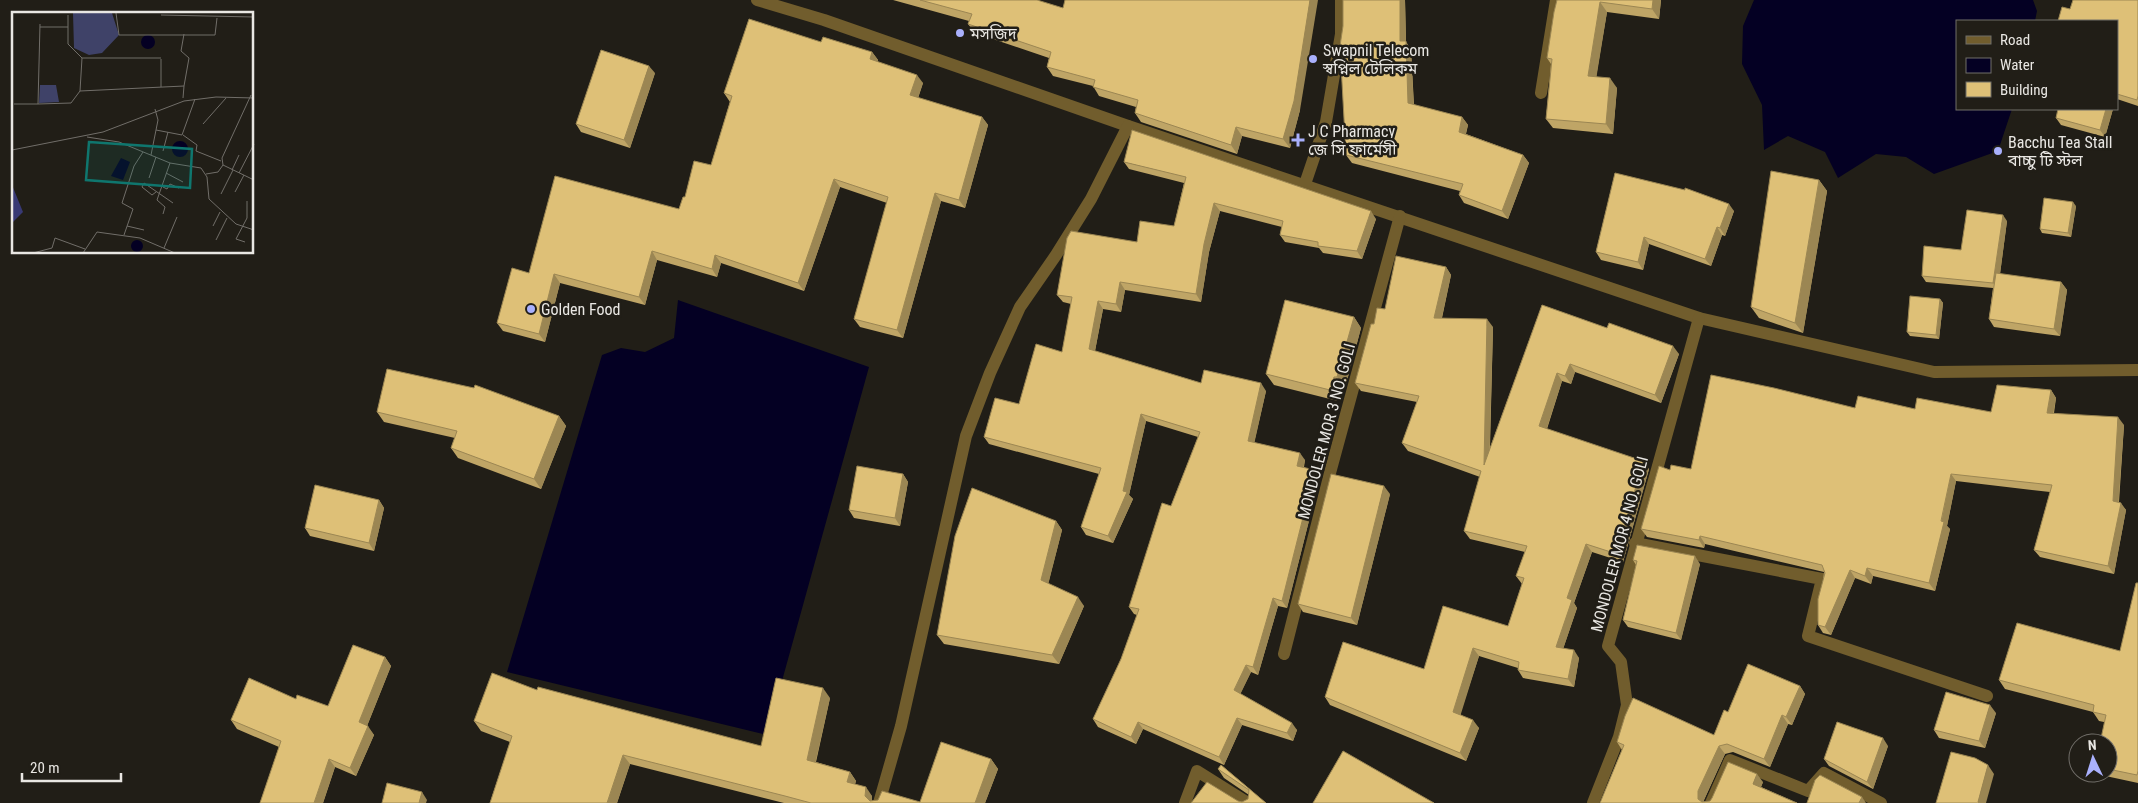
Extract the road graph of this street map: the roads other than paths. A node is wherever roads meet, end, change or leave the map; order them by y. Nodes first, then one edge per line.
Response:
1 (757, 0) edge
2 (1341, 0) edge
3 (1556, 0) edge
4 (1541, 92) dead end
5 (1128, 126) junction
6 (1305, 184) junction
7 (1400, 216) junction
8 (1699, 318) junction
9 (2138, 370) edge
10 (1635, 543) junction
11 (1284, 654) dead end
12 (1987, 696) dead end
13 (879, 803) edge
14 (1185, 803) edge
15 (1248, 803) edge
16 (1593, 803) edge
17 (1711, 803) edge
18 (1881, 803) edge

1 - 5 street
2 - 6 street
3 - 4 street
5 - 6 street
5 - 13 street
6 - 7 street
7 - 8 street
7 - 11 street, MONDOLER MOR 3 NO. GOLI
8 - 9 street
8 - 10 street, MONDOLER MOR 4 NO. GOLI
10 - 12 street
10 - 16 street, MONDOLER MOR 4 NO. GOLI
14 - 15 street
17 - 18 street

